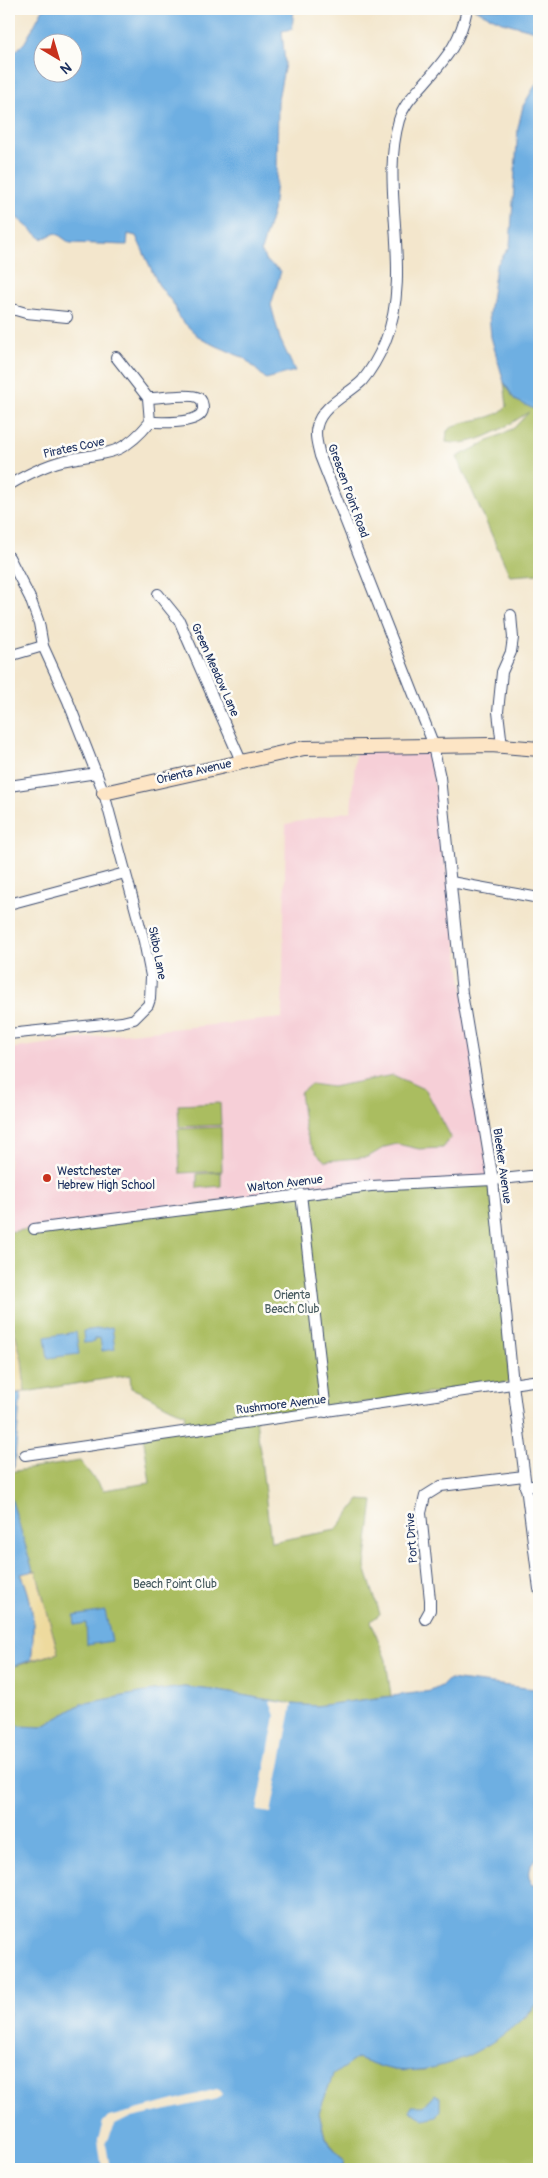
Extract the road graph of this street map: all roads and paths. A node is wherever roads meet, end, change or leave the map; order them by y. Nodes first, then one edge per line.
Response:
1 (468, 9) edge
2 (9, 308) edge
3 (67, 317) dead end
4 (116, 357) dead end
5 (148, 398) junction
6 (150, 422) junction
7 (9, 485) edge
8 (9, 557) edge
9 (158, 594) dead end
10 (511, 616) dead end
11 (44, 646) junction
12 (9, 656) edge
13 (502, 746) junction
14 (433, 747) junction
15 (539, 749) edge
16 (242, 761) junction
17 (96, 773) junction
18 (9, 786) edge
19 (104, 793) junction
20 (125, 873) junction
21 (451, 882) junction
22 (539, 898) edge
23 (9, 904) edge
24 (9, 1034) edge
25 (539, 1175) edge
26 (492, 1180) junction
27 (301, 1194) junction
28 (34, 1229) dead end
29 (539, 1380) edge
30 (513, 1384) junction
31 (326, 1412) junction
32 (25, 1455) dead end
33 (524, 1476) junction
34 (539, 1485) edge
35 (525, 1487) junction
36 (539, 1589) edge
37 (425, 1619) dead end

1 - 14 street, Greacen Point Road
2 - 3 street
4 - 5 street
5 - 6 street
5 - 6 street
6 - 7 street, Pirates Cove
8 - 11 street
9 - 16 street, Green Meadow Lane
10 - 13 street
11 - 12 street
11 - 17 street
13 - 14 street, Orienta Avenue
13 - 15 street, Orienta Avenue
14 - 16 street, Orienta Avenue
14 - 21 street, Bleeker Avenue
16 - 19 street, Orienta Avenue
17 - 18 street
17 - 19 street
19 - 20 street, Skibo Lane
20 - 23 street
20 - 24 street, Skibo Lane
21 - 22 street
21 - 26 street, Bleeker Avenue
25 - 26 street, Walton Avenue
26 - 27 street, Walton Avenue
26 - 30 street, Bleeker Avenue
27 - 28 street, Walton Avenue
27 - 31 street
29 - 30 street, Rushmore Avenue
30 - 31 street, Rushmore Avenue
30 - 33 street, Bleeker Avenue
31 - 32 street, Rushmore Avenue
33 - 35 street, Bleeker Avenue
33 - 37 street, Port Drive
34 - 35 street
35 - 36 street, Bleeker Avenue

